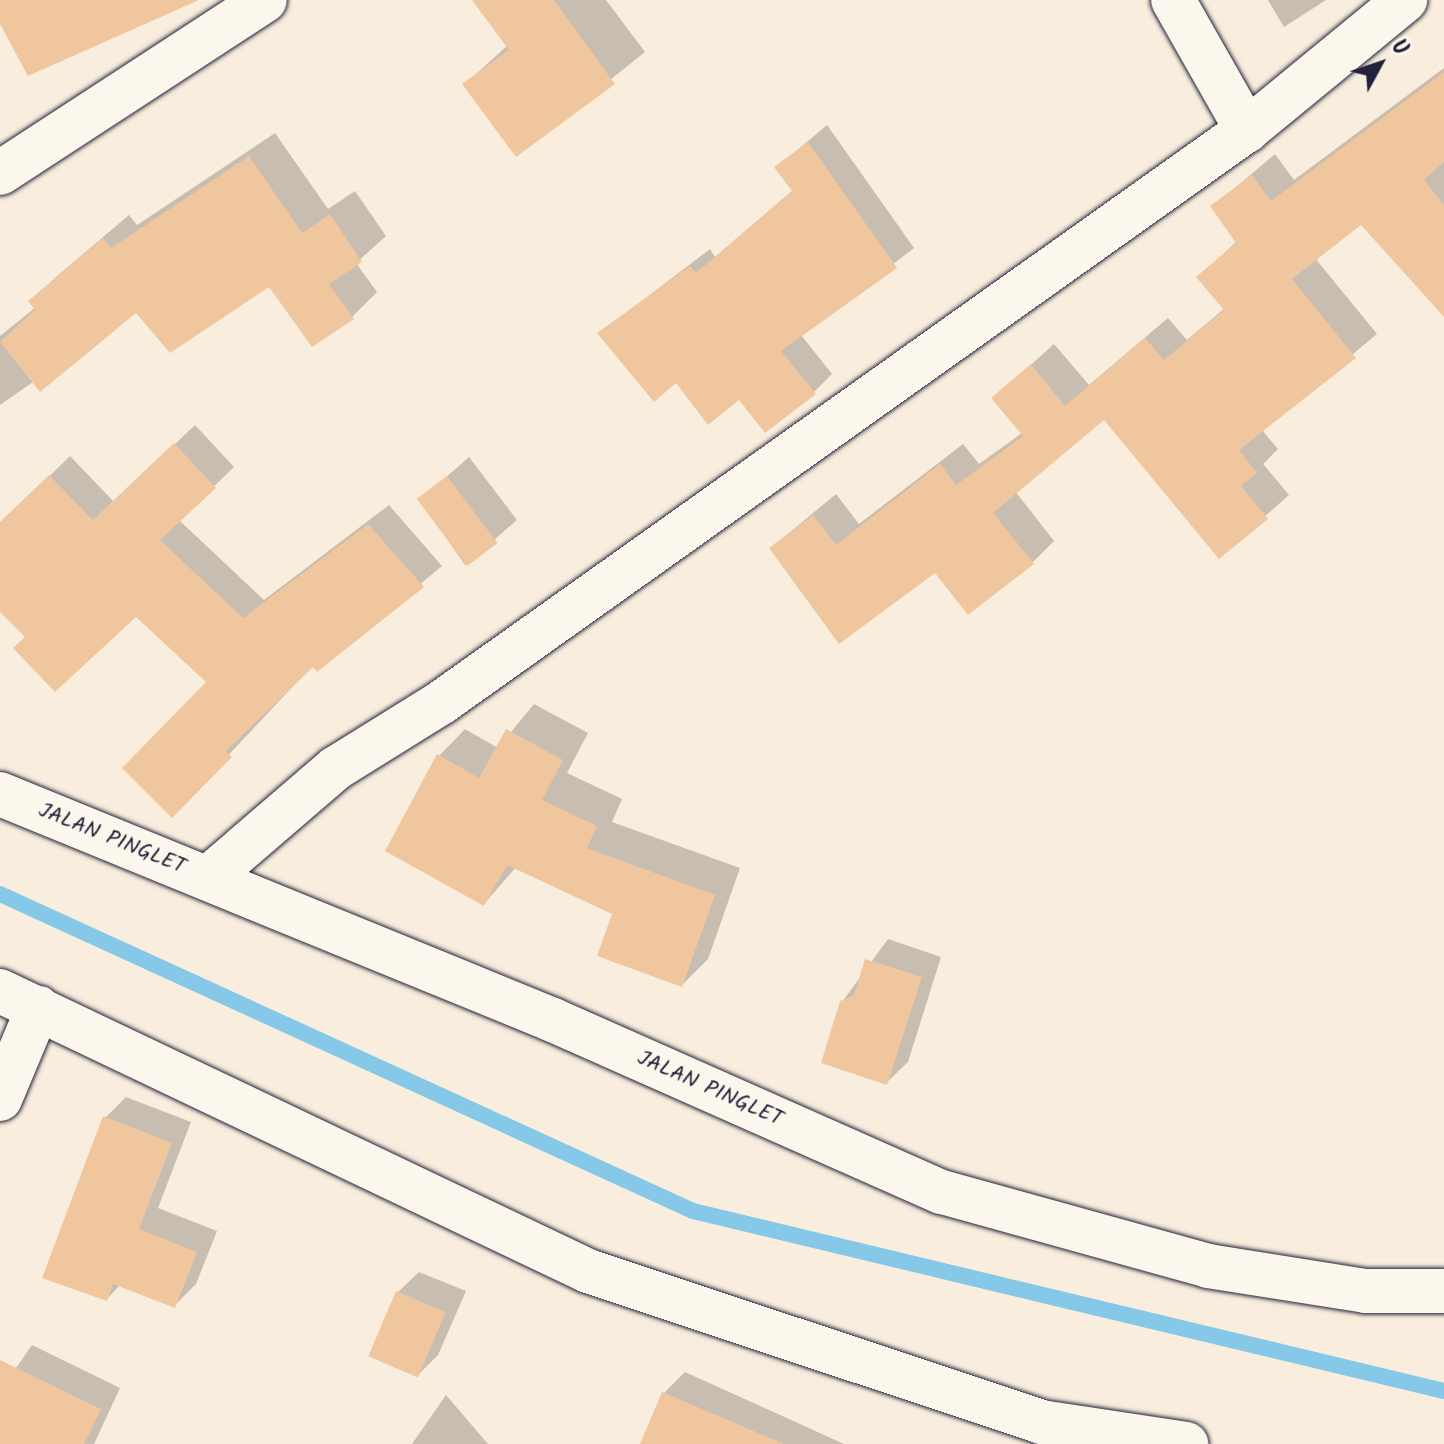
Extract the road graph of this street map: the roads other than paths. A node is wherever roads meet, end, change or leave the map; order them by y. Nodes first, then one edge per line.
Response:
1 (265, 0) edge
2 (1173, 0) edge
3 (1405, 0) edge
4 (1247, 130) junction
5 (0, 173) edge
6 (0, 794) edge
7 (208, 878) junction
8 (19, 1000) edge
9 (0, 1099) edge
10 (1444, 1291) edge
11 (1186, 1444) edge

1 - 5 street
2 - 4 street
3 - 4 street
4 - 7 street
6 - 7 street, JALAN PINGLET
7 - 10 street, JALAN PINGLET
8 - 9 street
8 - 11 street

